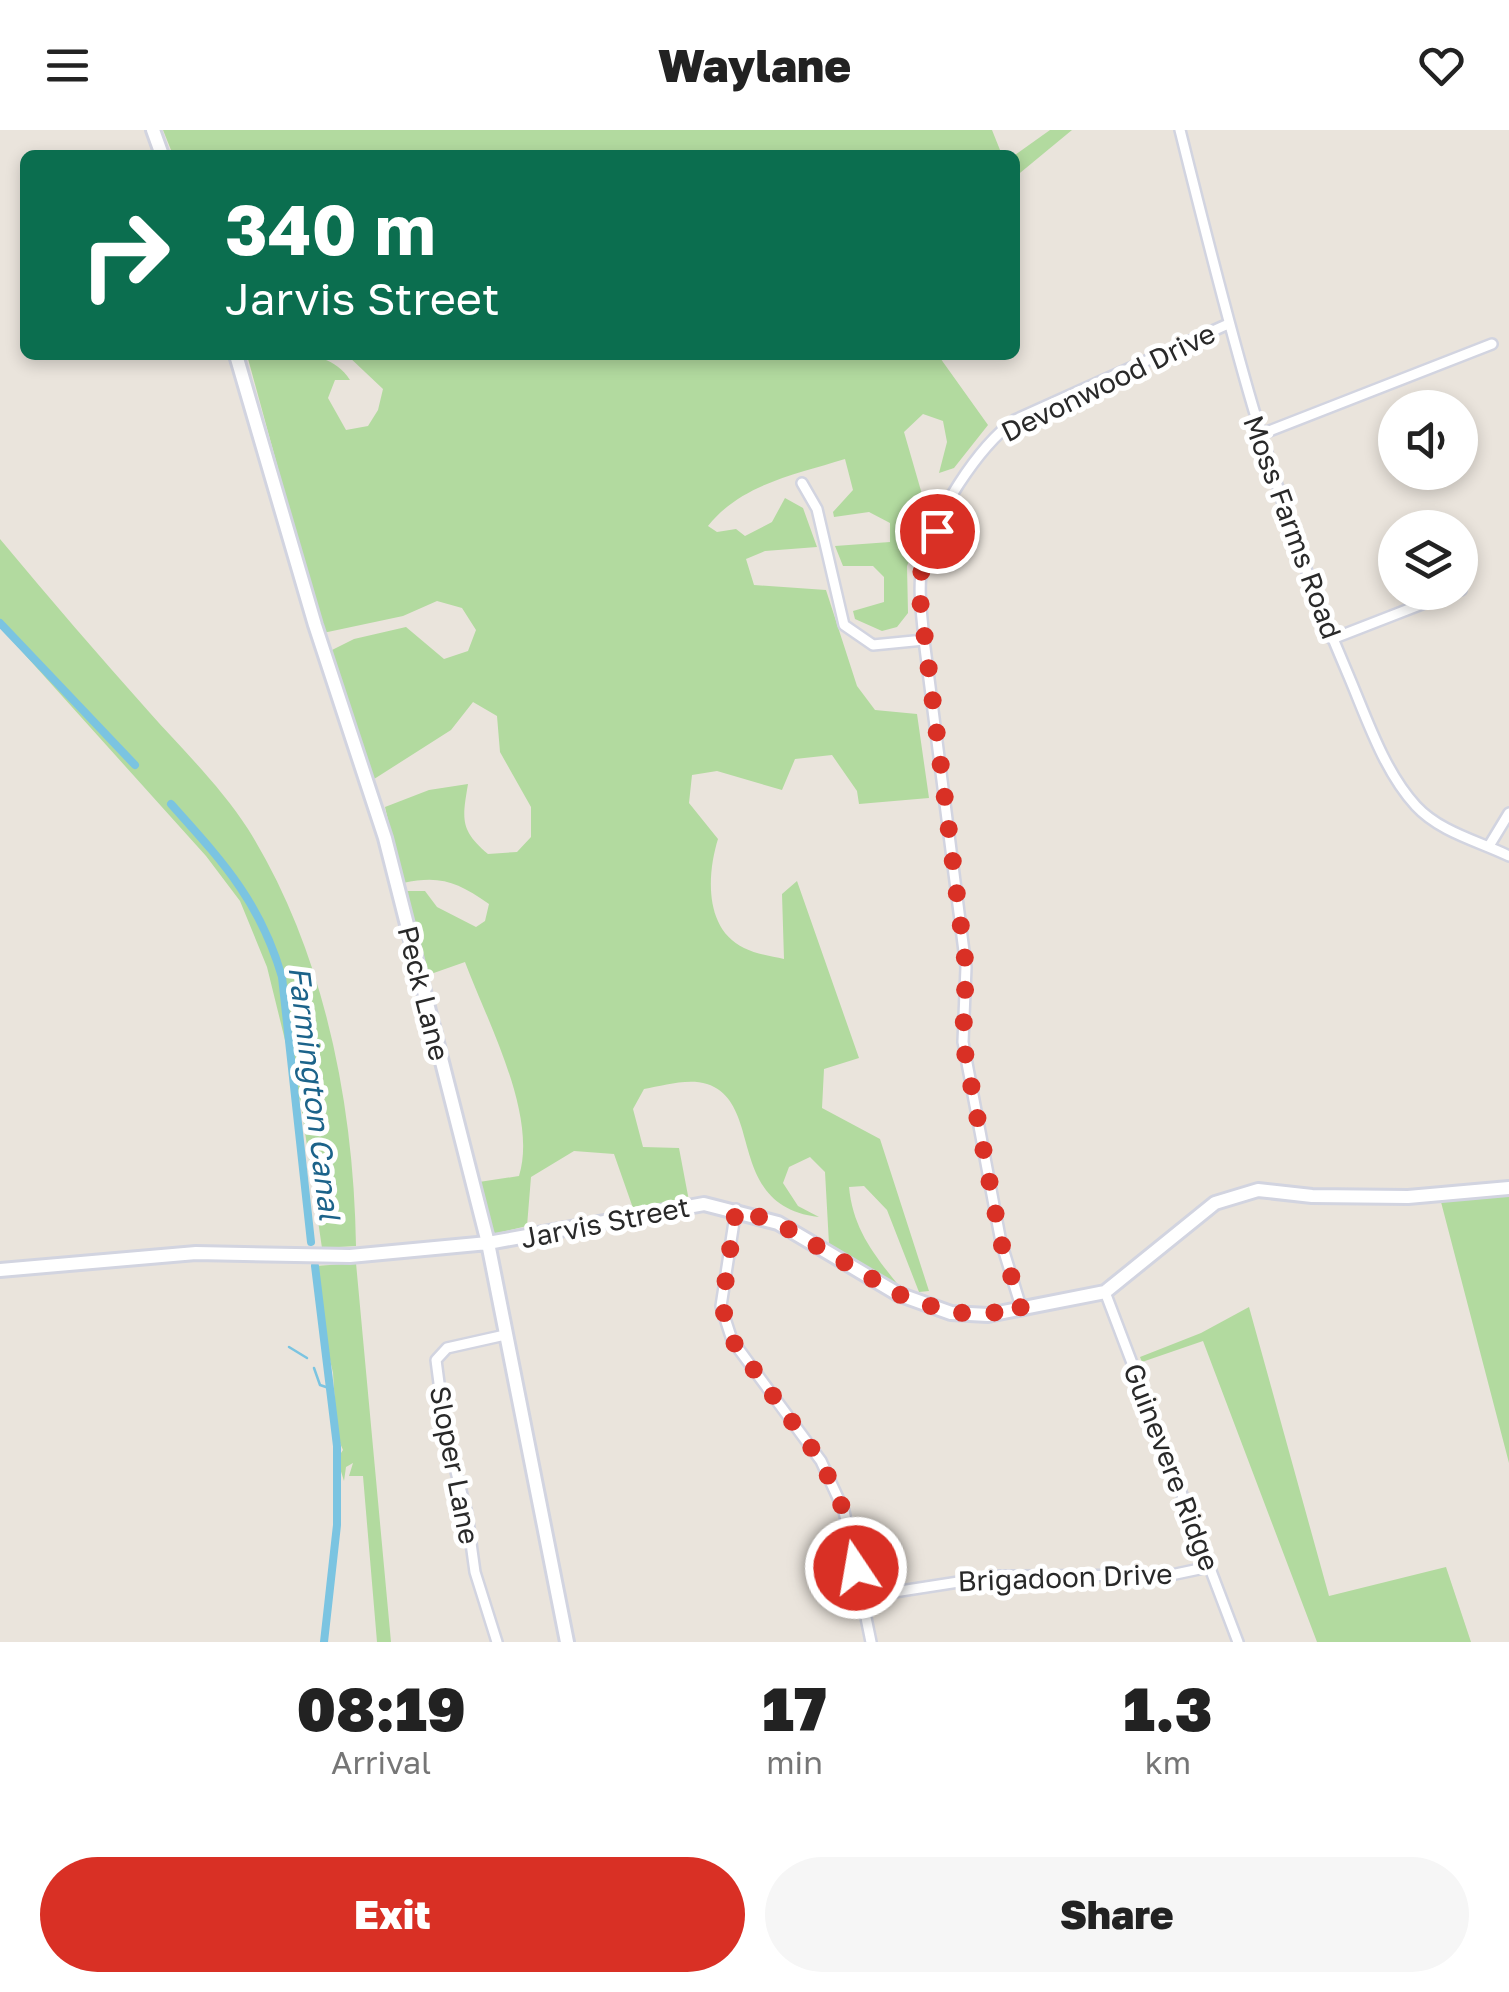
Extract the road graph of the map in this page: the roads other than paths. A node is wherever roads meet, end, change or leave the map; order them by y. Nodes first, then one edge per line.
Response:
1 (1180, 130) edge
2 (1226, 325) junction
3 (1492, 344) dead end
4 (237, 360) edge
5 (1259, 435) junction
6 (802, 483) dead end
7 (1407, 610) edge
8 (1332, 638) junction
9 (924, 640) junction
10 (1509, 813) edge
11 (1488, 846) junction
12 (1509, 856) edge
13 (1509, 1188) edge
14 (736, 1209) junction
15 (488, 1243) junction
16 (0, 1270) edge
17 (1106, 1292) junction
18 (1022, 1312) junction
19 (506, 1334) junction
20 (1210, 1567) junction
21 (862, 1597) junction
22 (497, 1642) edge
23 (568, 1642) edge
24 (870, 1642) edge
25 (1238, 1642) edge

1 - 2 street, Moss Farms Road
2 - 5 street, Moss Farms Road
2 - 9 street, Devonwood Drive
3 - 5 street
4 - 15 street, Peck Lane
5 - 8 street, Moss Farms Road
6 - 9 street
7 - 8 street
8 - 11 street, Moss Farms Road
9 - 18 street, Devonwood Drive
10 - 11 street
11 - 12 street, Moss Farms Road
13 - 17 street, Jarvis Street
14 - 15 street, Jarvis Street
14 - 18 street, Jarvis Street
14 - 21 street
15 - 16 street, Jarvis Street
15 - 19 street, Peck Lane
17 - 18 street, Jarvis Street
17 - 20 street, Guinevere Ridge
19 - 22 street, Sloper Lane
19 - 23 street, Peck Lane
20 - 21 street, Brigadoon Drive
20 - 25 street, Guinevere Ridge
21 - 24 street

